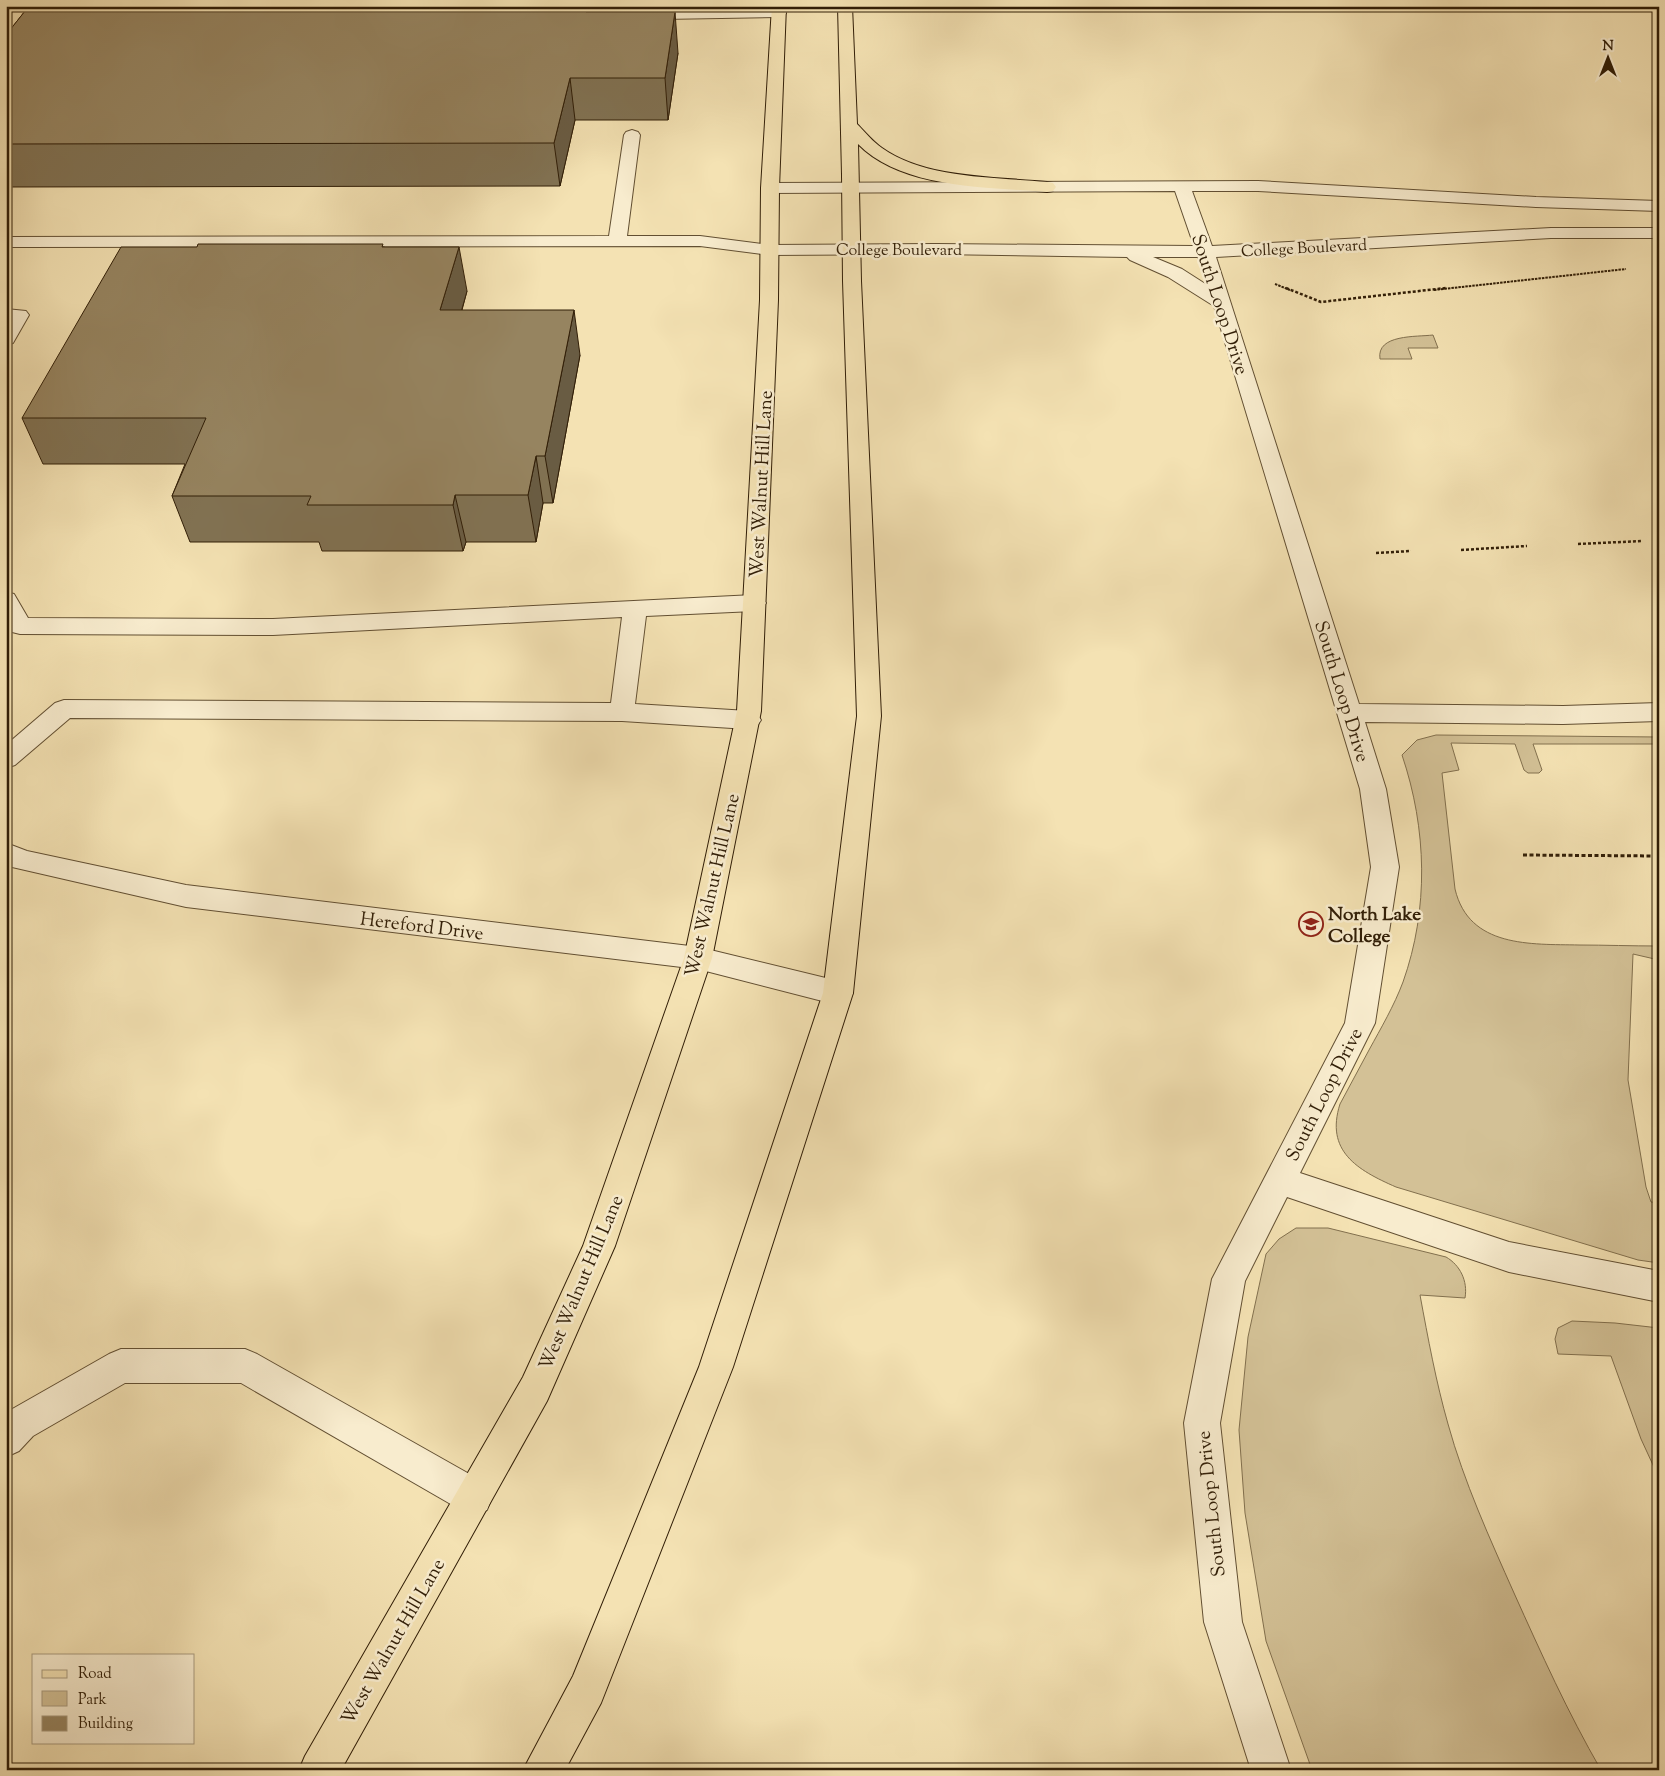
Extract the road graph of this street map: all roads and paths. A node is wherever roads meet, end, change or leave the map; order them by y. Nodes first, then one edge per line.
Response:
1 (656, 6) edge
2 (845, 6) edge
3 (779, 10) edge
4 (850, 126) junction
5 (632, 135) dead end
6 (1182, 186) junction
7 (1047, 187) junction
8 (770, 188) junction
9 (851, 188) junction
10 (1659, 206) edge
11 (1659, 233) edge
12 (617, 241) junction
13 (6, 242) edge
14 (851, 249) junction
15 (769, 250) junction
16 (1125, 251) junction
17 (1205, 252) junction
18 (1629, 269) dead end
19 (1270, 282) dead end
20 (1222, 303) junction
21 (6, 315) edge
22 (6, 339) edge
23 (1642, 541) dead end
24 (1578, 544) dead end
25 (1527, 546) dead end
26 (1460, 550) dead end
27 (1411, 551) dead end
28 (1376, 553) dead end
29 (6, 599) edge
30 (754, 603) junction
31 (635, 609) junction
32 (622, 712) junction
33 (1349, 712) junction
34 (1659, 712) edge
35 (748, 720) junction
36 (6, 759) edge
37 (6, 853) edge
38 (1523, 855) dead end
39 (1659, 856) edge
40 (698, 958) junction
41 (838, 993) junction
42 (1279, 1180) junction
43 (1659, 1287) edge
44 (6, 1439) edge
45 (474, 1497) junction
46 (319, 1770) edge
47 (543, 1770) edge
48 (1271, 1770) edge

1 - 3 street
2 - 4 main road
3 - 8 main road, West Walnut Hill Lane
4 - 7 main road
4 - 9 main road
5 - 12 street
6 - 7 street
6 - 10 street
6 - 17 street, South Loop Drive
7 - 9 street
8 - 9 street
8 - 15 main road, West Walnut Hill Lane
9 - 14 main road
11 - 17 street, College Boulevard
12 - 13 street, College Boulevard
12 - 15 street, College Boulevard
14 - 15 street, College Boulevard
14 - 16 street, College Boulevard
14 - 41 main road
15 - 30 main road, West Walnut Hill Lane
16 - 17 street, College Boulevard
16 - 20 street
17 - 20 street, South Loop Drive
18 - 19 path
20 - 33 street, South Loop Drive
21 - 22 street
23 - 24 path
25 - 26 path
27 - 28 path
29 - 31 street
30 - 31 street
30 - 35 main road, West Walnut Hill Lane
31 - 32 street
32 - 35 street
32 - 36 street
33 - 34 street
33 - 42 street, South Loop Drive
35 - 40 main road, West Walnut Hill Lane
37 - 40 street, Hereford Drive
38 - 39 path
40 - 41 street, Hereford Drive
40 - 45 main road, West Walnut Hill Lane
41 - 47 main road
42 - 43 street
42 - 48 street, South Loop Drive
44 - 45 street
45 - 46 main road, West Walnut Hill Lane

